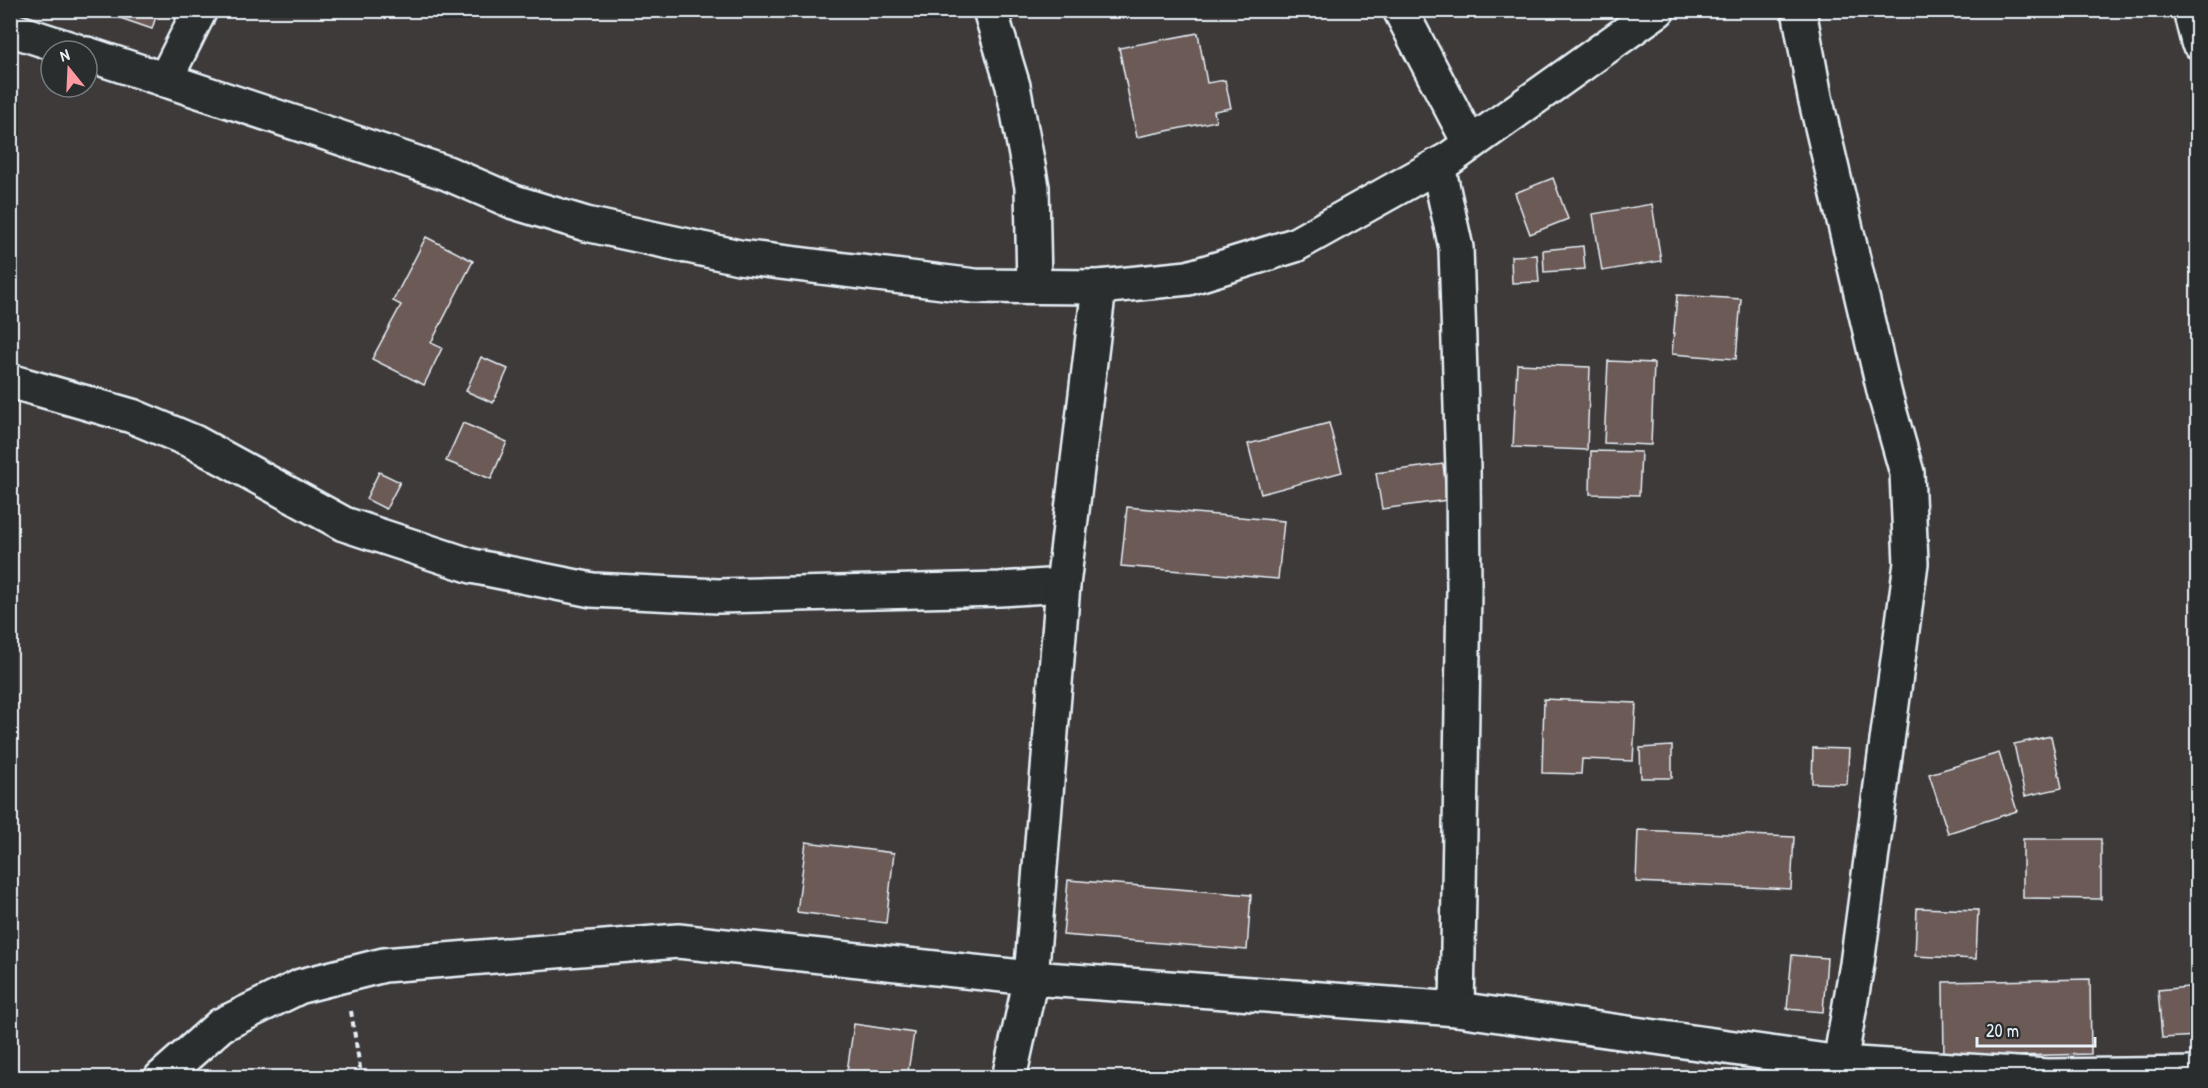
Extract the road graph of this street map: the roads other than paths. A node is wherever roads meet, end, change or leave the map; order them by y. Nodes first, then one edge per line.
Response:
1 (200, 10) edge
2 (990, 10) edge
3 (1400, 10) edge
4 (1658, 10) edge
5 (1799, 10) edge
6 (2190, 10) edge
7 (10, 29) edge
8 (40, 39) edge
9 (2198, 42) edge
10 (99, 58) edge
11 (165, 80) junction
12 (1470, 144) junction
13 (1438, 165) junction
14 (1034, 286) junction
15 (1099, 287) junction
16 (10, 381) edge
17 (1063, 585) junction
18 (1031, 978) junction
19 (1457, 1009) junction
20 (1840, 1070) edge
21 (2198, 1074) edge
22 (161, 1077) edge
23 (1008, 1077) edge

1 - 11 street
2 - 14 street
3 - 12 street
4 - 12 street
5 - 20 street
6 - 9 street
7 - 8 street
10 - 11 street
11 - 14 street
12 - 13 street
13 - 15 street
13 - 19 street
14 - 15 street
15 - 17 street
16 - 17 street
17 - 18 street
18 - 19 street
18 - 22 street
18 - 23 street
19 - 20 street
20 - 21 street

